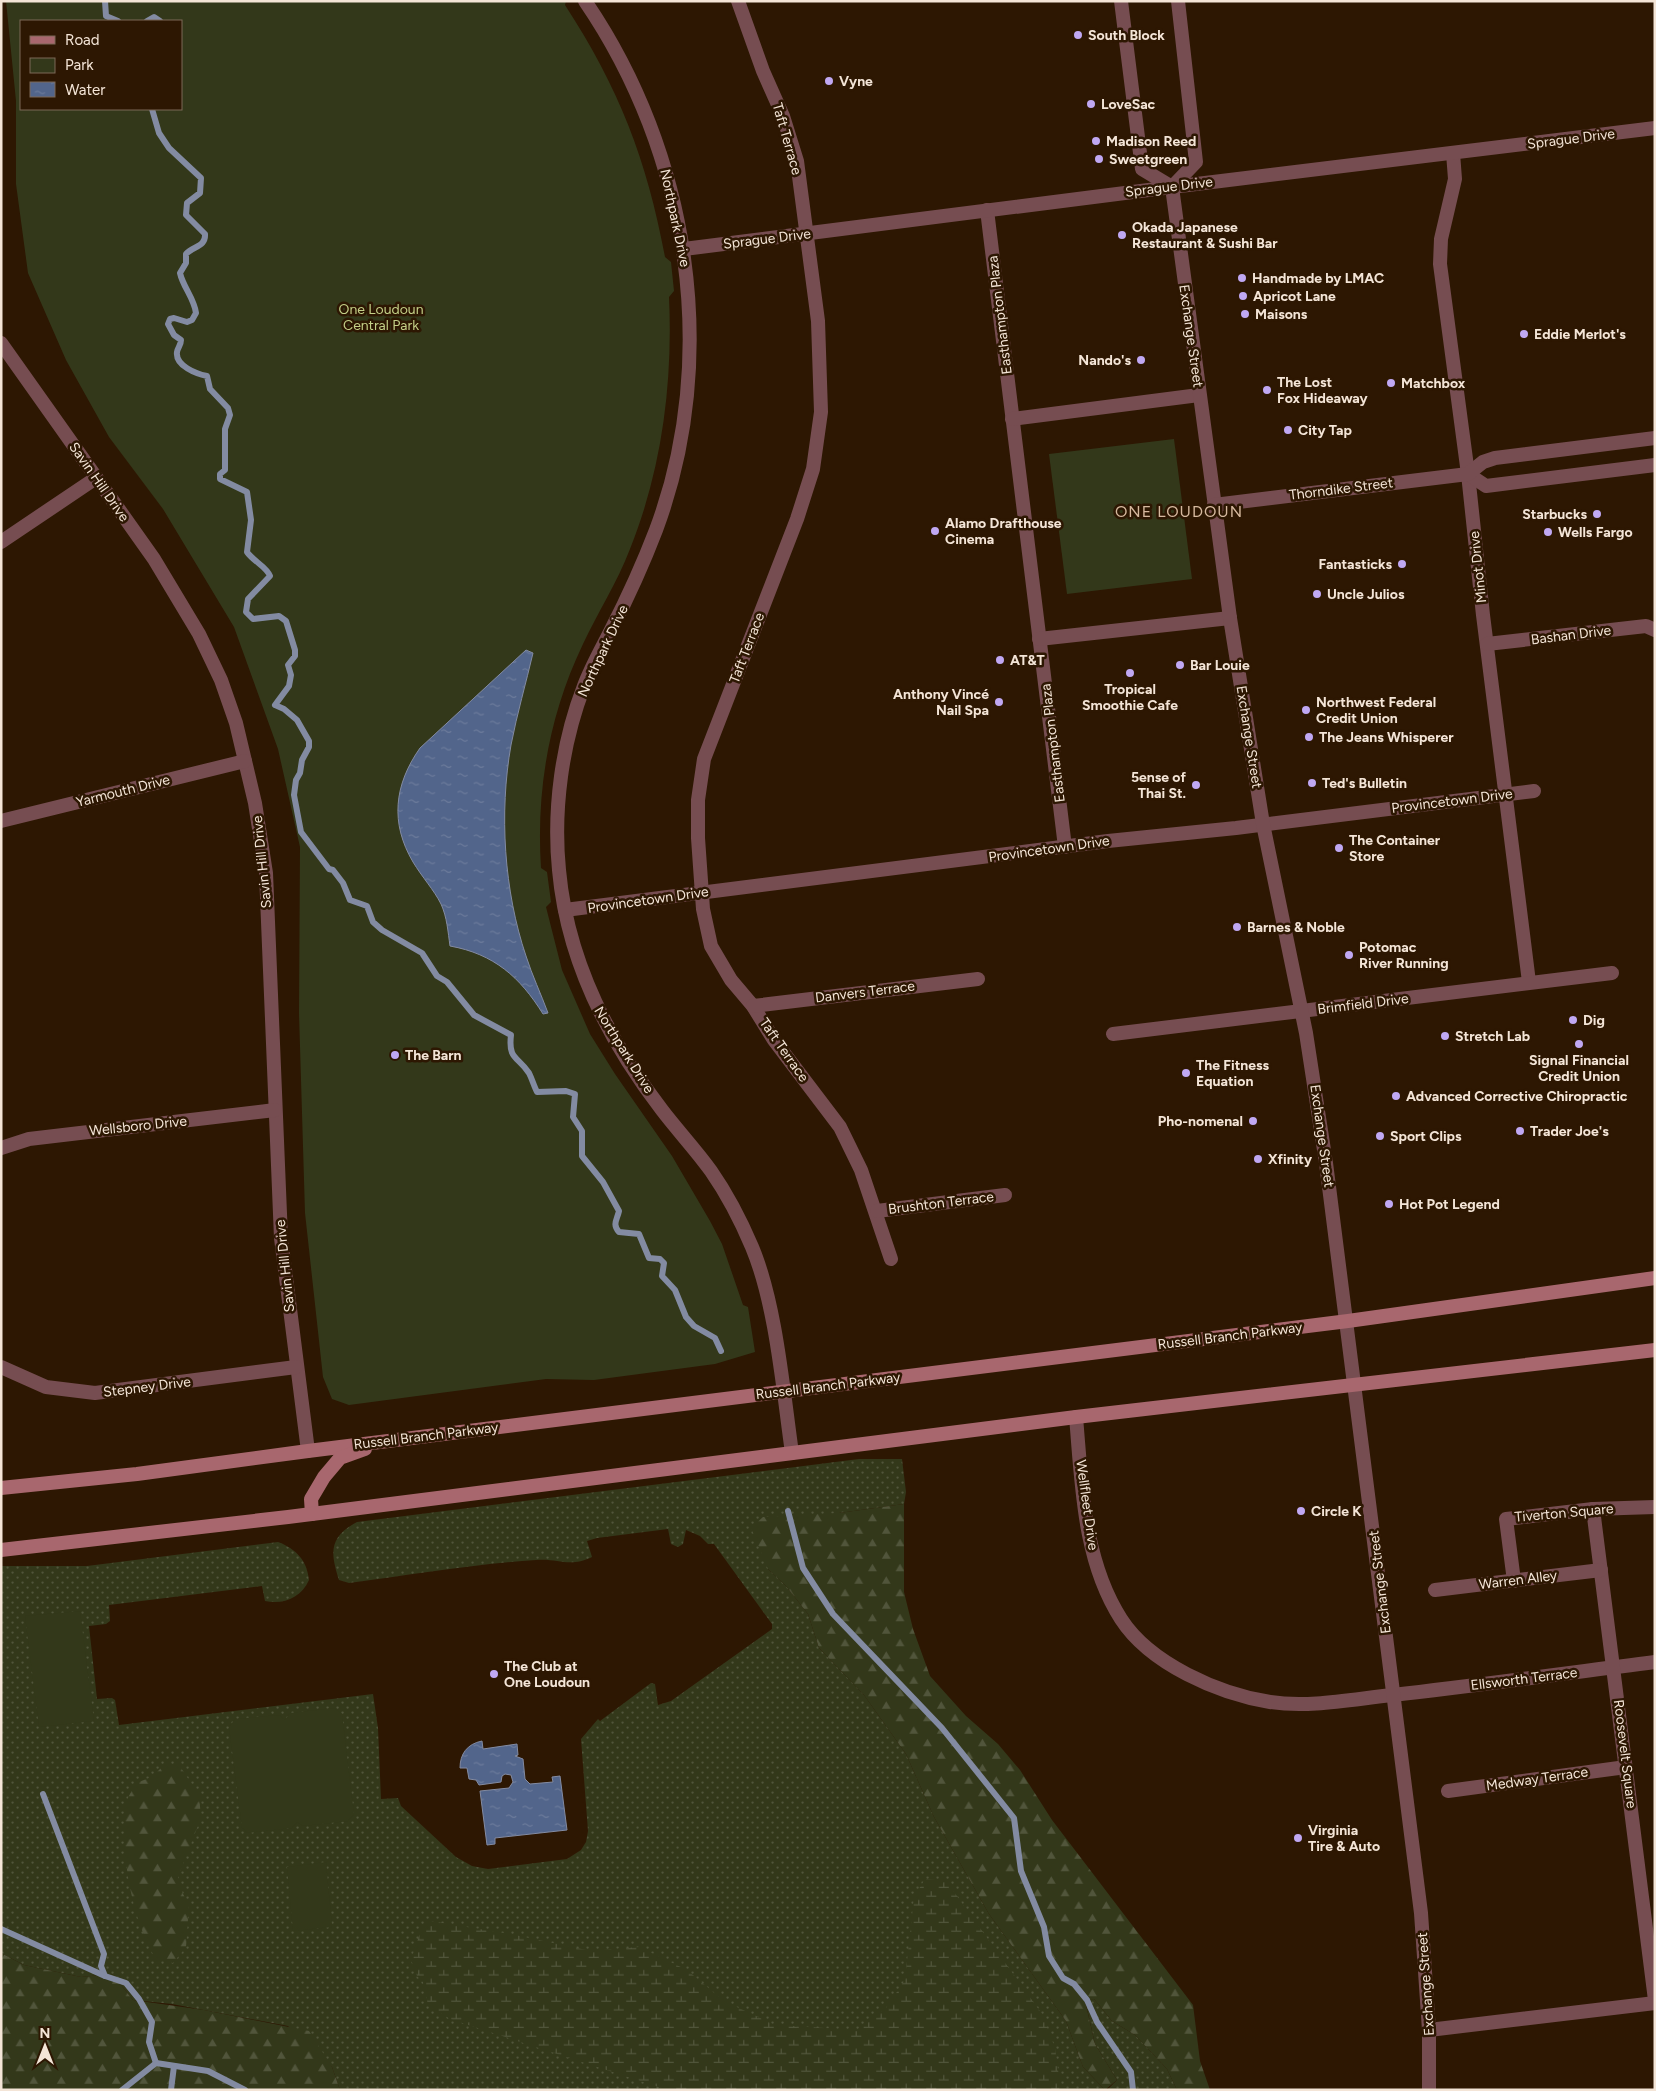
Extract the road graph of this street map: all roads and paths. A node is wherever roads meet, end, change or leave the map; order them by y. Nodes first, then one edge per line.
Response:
1 (585, 1) edge
2 (738, 1) edge
3 (1121, 1) edge
4 (1178, 1) edge
5 (1655, 128) edge
6 (1453, 152) junction
7 (1172, 187) junction
8 (987, 210) junction
9 (806, 234) junction
10 (684, 249) junction
11 (1, 343) edge
12 (1199, 395) junction
13 (1012, 419) junction
14 (1655, 438) edge
15 (1655, 464) edge
16 (1468, 474) junction
17 (96, 478) junction
18 (1214, 506) junction
19 (1, 542) edge
20 (1230, 618) junction
21 (1655, 630) edge
22 (1040, 640) junction
23 (1486, 644) junction
24 (245, 761) junction
25 (1534, 791) dead end
26 (1506, 794) junction
27 (1, 821) edge
28 (1263, 824) junction
29 (1065, 847) junction
30 (703, 892) junction
31 (565, 910) junction
32 (1612, 973) dead end
33 (978, 979) dead end
34 (1529, 982) junction
35 (753, 1006) junction
36 (1301, 1012) junction
37 (1113, 1034) dead end
38 (275, 1110) junction
39 (1, 1148) edge
40 (1005, 1195) dead end
41 (877, 1211) junction
42 (891, 1259) dead end
43 (1655, 1278) edge
44 (1348, 1321) junction
45 (1655, 1350) edge
46 (1, 1367) edge
47 (296, 1367) junction
48 (1356, 1385) junction
49 (784, 1392) junction
50 (1076, 1417) junction
51 (386, 1441) junction
52 (308, 1450) junction
53 (792, 1453) junction
54 (1, 1488) edge
55 (1655, 1507) edge
56 (1593, 1509) junction
57 (312, 1514) junction
58 (1, 1550) edge
59 (1601, 1570) junction
60 (1514, 1581) junction
61 (1435, 1590) dead end
62 (1655, 1662) edge
63 (1614, 1667) junction
64 (1393, 1695) junction
65 (1626, 1767) junction
66 (1448, 1791) dead end
67 (1655, 2001) edge
68 (1429, 2030) junction
69 (1429, 2090) edge

1 - 10 street, Northpark Drive
2 - 9 street, Taft Terrace
3 - 7 street
4 - 7 street
5 - 6 street, Sprague Drive
6 - 7 street, Sprague Drive
6 - 16 street, Minot Drive
7 - 8 street, Sprague Drive
7 - 12 street, Exchange Street
8 - 9 street, Sprague Drive
8 - 13 street, Easthampton Plaza
9 - 10 street, Sprague Drive
9 - 30 street, Taft Terrace
10 - 31 street, Northpark Drive
11 - 17 street, Savin Hill Drive
12 - 13 street
12 - 18 street, Exchange Street
13 - 22 street, Easthampton Plaza
14 - 16 street, Thorndike Street
15 - 16 street
16 - 18 street, Thorndike Street
16 - 23 street, Minot Drive
17 - 19 street
17 - 24 street, Savin Hill Drive
18 - 20 street, Exchange Street
20 - 22 street
20 - 28 street, Exchange Street
21 - 23 street, Bashan Drive
22 - 29 street, Easthampton Plaza
23 - 26 street, Minot Drive
24 - 27 street, Yarmouth Drive
24 - 38 street, Savin Hill Drive
25 - 26 street, Provincetown Drive
26 - 28 street, Provincetown Drive
26 - 34 street, Minot Drive
28 - 29 street, Provincetown Drive
28 - 36 street, Exchange Street
29 - 30 street, Provincetown Drive
30 - 31 street, Provincetown Drive
30 - 35 street, Taft Terrace
31 - 49 street, Northpark Drive
32 - 34 street, Brimfield Drive
33 - 35 street, Danvers Terrace
34 - 36 street, Brimfield Drive
35 - 41 street, Taft Terrace
36 - 37 street, Brimfield Drive
36 - 44 street, Exchange Street
38 - 39 street, Wellsboro Drive
38 - 47 street, Savin Hill Drive
40 - 41 street, Brushton Terrace
41 - 42 street, Taft Terrace
43 - 44 main road, Russell Branch Parkway
44 - 48 street, Exchange Street
44 - 49 main road, Russell Branch Parkway
45 - 48 main road
46 - 47 street, Stepney Drive
47 - 52 street, Savin Hill Drive
48 - 50 main road
48 - 64 street, Exchange Street
49 - 51 main road, Russell Branch Parkway
49 - 53 street, Northpark Drive
50 - 53 main road
50 - 64 street, Wellfleet Drive
51 - 52 main road, Russell Branch Parkway
51 - 57 main road
52 - 54 main road, Russell Branch Parkway
53 - 57 main road
55 - 56 street, Tiverton Square
56 - 59 street, Roosevelt Square
56 - 60 street, Tiverton Square
57 - 58 main road
59 - 60 street, Warren Alley
59 - 63 street, Roosevelt Square
60 - 61 street, Warren Alley
62 - 63 street, Ellsworth Terrace
63 - 64 street, Ellsworth Terrace
63 - 65 street, Roosevelt Square
64 - 68 street, Exchange Street
65 - 66 street, Medway Terrace
65 - 67 street, Roosevelt Square
67 - 68 street, Roosevelt Square
68 - 69 street, Exchange Street

